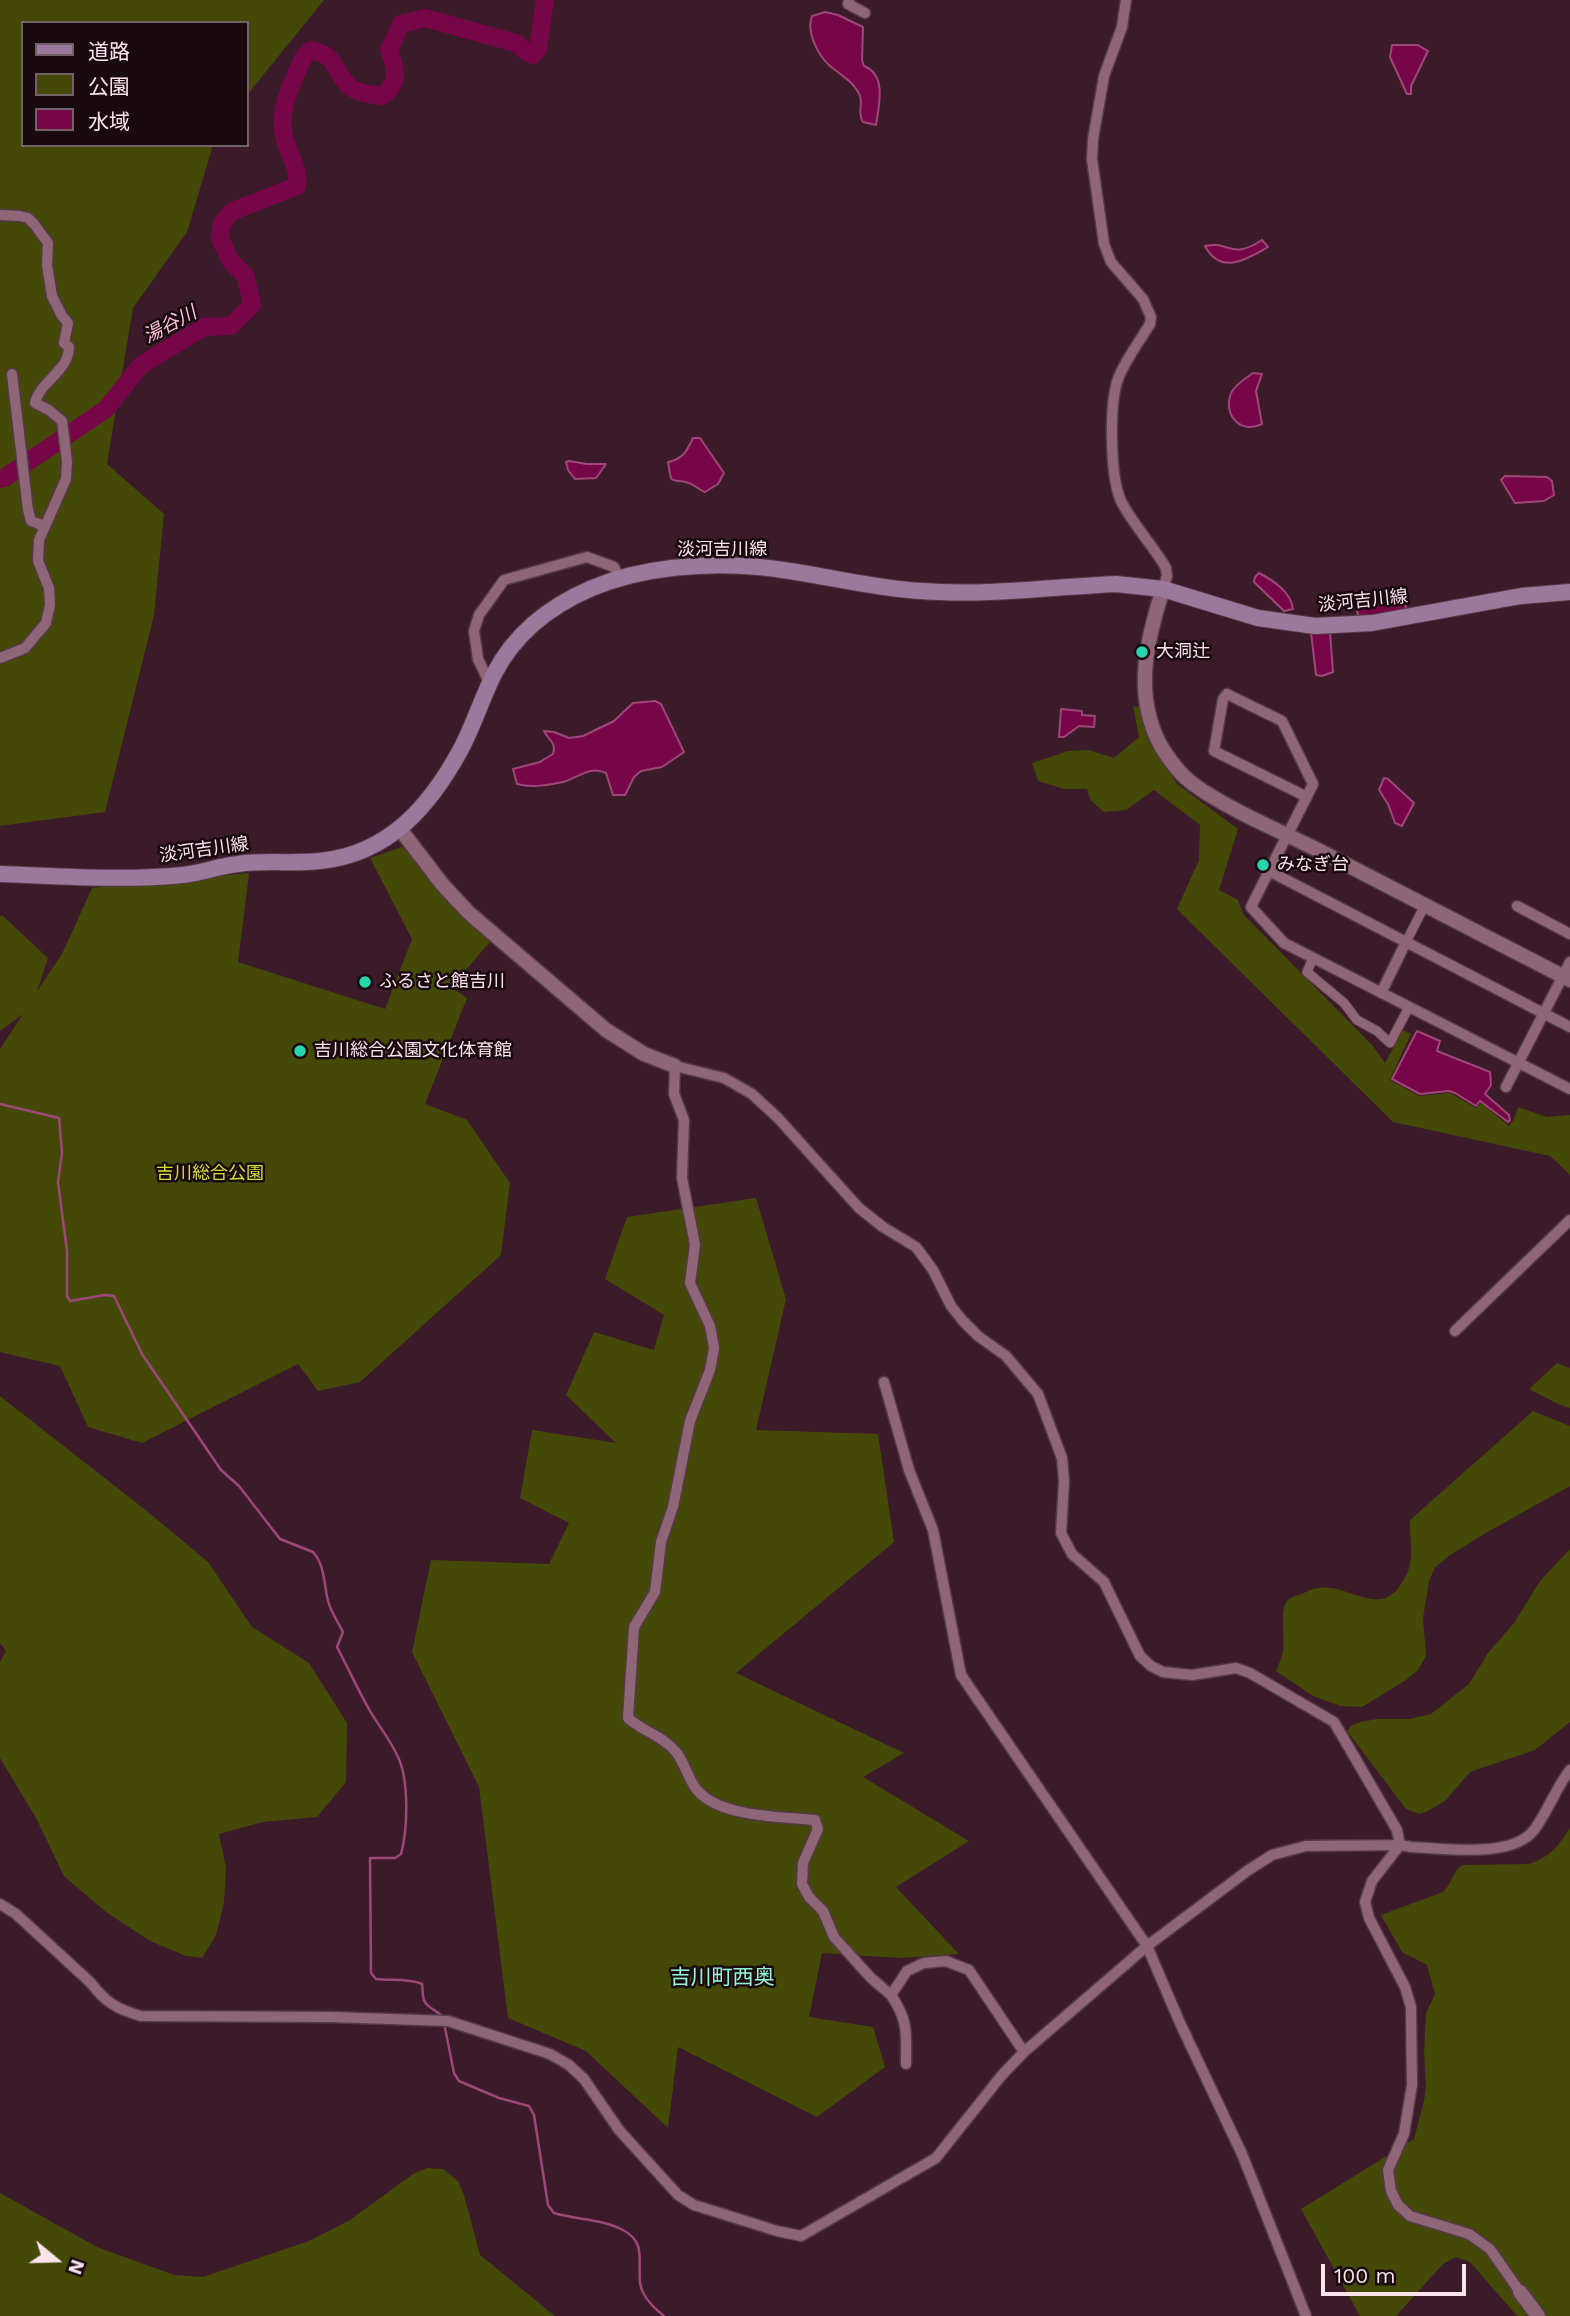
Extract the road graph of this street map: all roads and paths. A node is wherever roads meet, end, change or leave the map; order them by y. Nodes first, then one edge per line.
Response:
1 (849, 0) edge
2 (1126, 0) edge
3 (865, 13) dead end
4 (0, 215) edge
5 (12, 374) dead end
6 (44, 526) junction
7 (620, 578) junction
8 (1163, 589) junction
9 (1570, 592) edge
10 (0, 658) edge
11 (491, 680) junction
12 (1307, 797) junction
13 (400, 829) junction
14 (1287, 835) junction
15 (1269, 871) junction
16 (0, 874) edge
17 (1425, 905) junction
18 (1517, 906) dead end
19 (1570, 934) edge
20 (1406, 942) junction
21 (1312, 957) junction
22 (1570, 962) edge
23 (1567, 978) edge
24 (1381, 993) junction
25 (1409, 1007) junction
26 (1544, 1014) junction
27 (1570, 1027) edge
28 (1518, 1062) junction
29 (675, 1066) junction
30 (1506, 1087) dead end
31 (1570, 1089) edge
32 (1570, 1220) edge
33 (1455, 1331) dead end
34 (884, 1382) dead end
35 (1570, 1770) edge
36 (1400, 1845) junction
37 (0, 1904) edge
38 (1147, 1946) junction
39 (891, 1995) junction
40 (1024, 2052) junction
41 (906, 2064) dead end
42 (1520, 2292) joint
43 (1306, 2316) edge
44 (1538, 2316) edge

1 - 3 street
2 - 8 street
4 - 6 street
5 - 6 street
6 - 10 street
7 - 8 main road, 淡河吉川線
7 - 11 main road, 淡河吉川線
7 - 11 street
8 - 9 main road, 淡河吉川線
8 - 14 street
11 - 13 main road, 淡河吉川線
12 - 12 street
12 - 14 street
13 - 16 main road, 淡河吉川線
13 - 29 street
14 - 15 street
14 - 17 street
15 - 20 street
15 - 21 street
17 - 20 street
17 - 23 street
18 - 19 street
20 - 24 street
20 - 26 street
21 - 24 street
21 - 25 street
22 - 23 street
23 - 26 street
24 - 25 street
25 - 28 street
26 - 27 street
26 - 28 street
28 - 30 street
28 - 31 street
29 - 36 street
29 - 39 street
32 - 33 street
34 - 38 street
35 - 36 street
36 - 38 street
36 - 42 street
37 - 40 street
38 - 40 street
38 - 43 street
39 - 40 street
39 - 41 street
42 - 44 street

